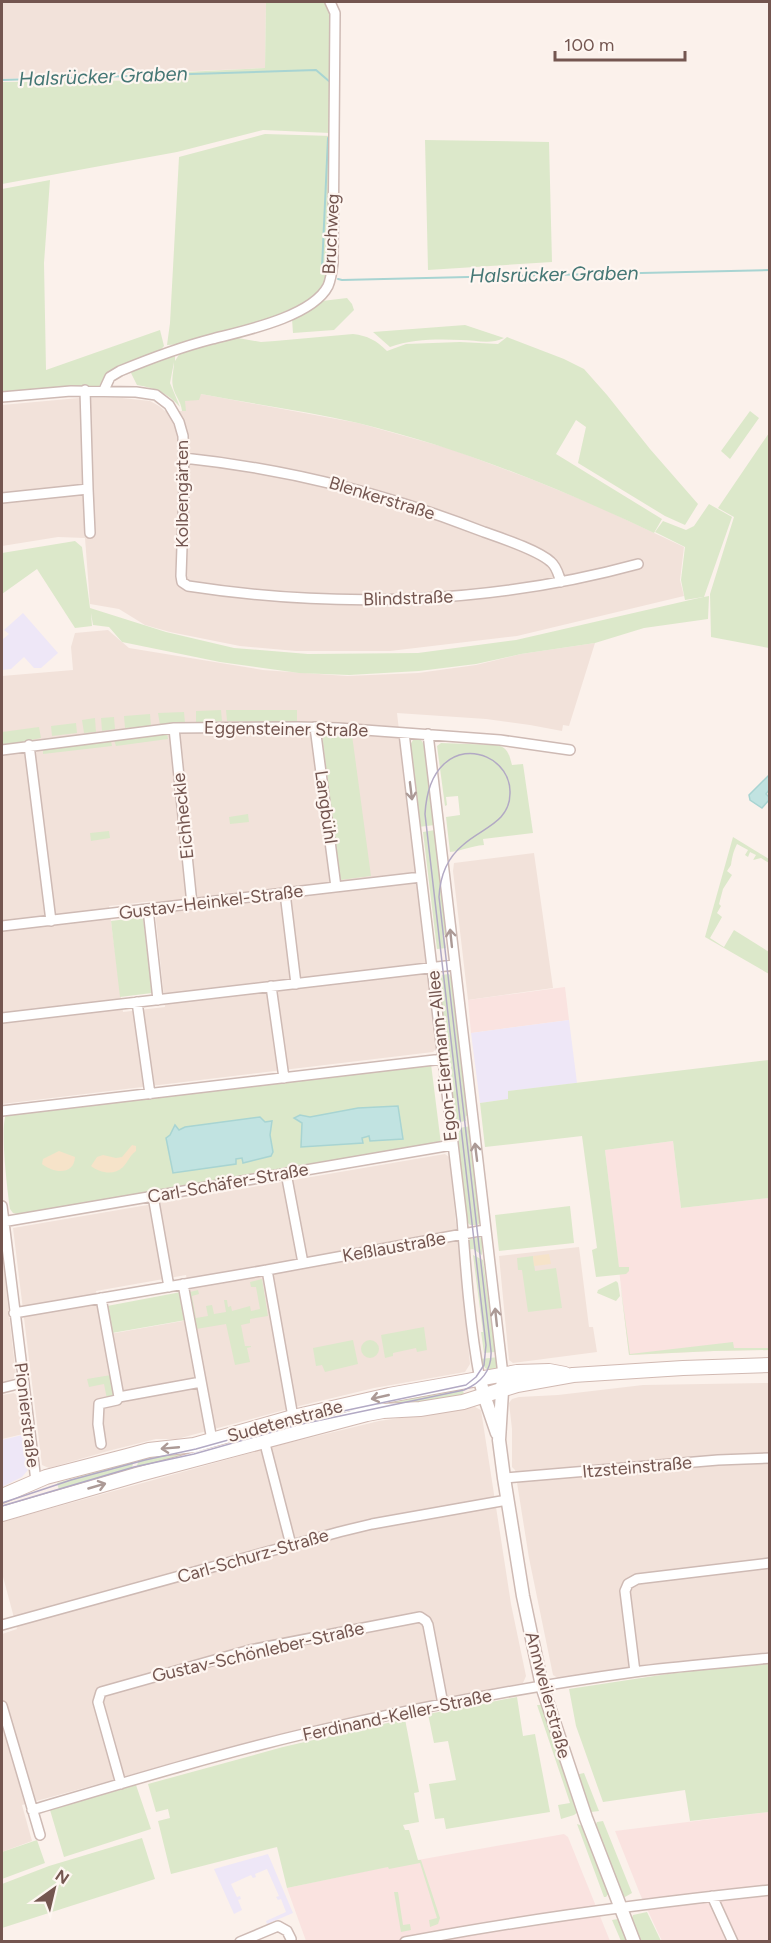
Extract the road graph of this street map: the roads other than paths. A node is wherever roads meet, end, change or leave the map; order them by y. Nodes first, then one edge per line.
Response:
1 (330, 2) edge
2 (85, 390) junction
3 (104, 390) junction
4 (2, 397) edge
5 (184, 458) junction
6 (88, 489) junction
7 (2, 498) edge
8 (90, 533) dead end
9 (638, 564) dead end
10 (181, 576) joint
11 (561, 582) junction
12 (174, 728) junction
13 (315, 728) junction
14 (404, 732) junction
15 (428, 734) junction
16 (29, 745) junction
17 (2, 750) edge
18 (570, 750) dead end
19 (421, 877) junction
20 (336, 887) junction
21 (285, 893) junction
22 (192, 904) junction
23 (148, 909) junction
24 (51, 921) junction
25 (2, 926) edge
26 (454, 965) junction
27 (433, 967) junction
28 (296, 984) junction
29 (271, 986) junction
30 (158, 1000) junction
31 (137, 1002) junction
32 (2, 1018) edge
33 (442, 1059) junction
34 (284, 1078) junction
35 (150, 1094) junction
36 (2, 1111) edge
37 (452, 1144) junction
38 (286, 1173) junction
39 (153, 1196) junction
40 (2, 1206) edge
41 (2, 1222) edge
42 (485, 1230) junction
43 (463, 1234) junction
44 (303, 1263) junction
45 (267, 1270) junction
46 (183, 1284) junction
47 (169, 1287) junction
48 (101, 1298) junction
49 (14, 1313) junction
50 (770, 1365) edge
51 (503, 1375) junction
52 (573, 1375) junction
53 (480, 1380) junction
54 (201, 1382) junction
55 (22, 1383) junction
56 (2, 1388) edge
57 (501, 1389) junction
58 (484, 1395) junction
59 (119, 1397) junction
60 (293, 1417) junction
61 (212, 1440) junction
62 (264, 1440) junction
63 (499, 1440) junction
64 (101, 1444) dead end
65 (770, 1458) edge
66 (504, 1478) junction
67 (36, 1480) junction
68 (2, 1496) edge
69 (507, 1500) junction
70 (41, 1502) junction
71 (2, 1514) edge
72 (291, 1545) junction
73 (770, 1563) edge
74 (2, 1625) edge
75 (770, 1658) edge
76 (635, 1672) junction
77 (542, 1686) junction
78 (443, 1704) junction
79 (2, 1706) edge
80 (5, 1734) edge
81 (121, 1784) junction
82 (32, 1810) junction
83 (40, 1835) dead end
84 (770, 1890) edge
85 (712, 1896) junction
86 (619, 1907) junction
87 (291, 1939) dead end
88 (240, 1941) edge
89 (405, 1941) edge
90 (634, 1941) edge
91 (733, 1941) edge

1 - 3 street, Bruchweg
2 - 3 street
2 - 4 street
2 - 6 street
3 - 5 street, Kolbengärten
5 - 10 street, Kolbengärten
5 - 11 street, Blenkerstraße
6 - 7 street
6 - 8 street
9 - 11 street, Blindstraße
10 - 11 street, Blindstraße
12 - 13 street, Eggensteiner Straße
12 - 16 street, Eggensteiner Straße
12 - 22 street, Eichheckle
13 - 14 street, Eggensteiner Straße
13 - 20 street, Langbühl
14 - 15 street, Eggensteiner Straße
14 -> 19 street, Egon-Eiermann-Allee
15 - 18 street, Eggensteiner Straße
26 -> 15 street, Egon-Eiermann-Allee
16 - 17 street, Eggensteiner Straße
16 - 24 street
19 - 20 street, Gustav-Heinkel-Straße
19 - 27 street, Egon-Eiermann-Allee
20 - 21 street, Gustav-Heinkel-Straße
21 - 22 street, Gustav-Heinkel-Straße
21 - 28 street
22 - 23 street, Gustav-Heinkel-Straße
23 - 24 street, Gustav-Heinkel-Straße
23 - 30 street
24 - 25 street, Gustav-Heinkel-Straße
26 - 27 street
42 -> 26 street, Egon-Eiermann-Allee
27 - 28 street
27 - 33 street, Egon-Eiermann-Allee
28 - 29 street
29 - 30 street
29 - 34 street
30 - 31 street
31 - 32 street
31 - 35 street
33 - 34 street
33 - 37 street, Egon-Eiermann-Allee
34 - 35 street
35 - 36 street
37 - 38 street, Carl-Schäfer-Straße
37 - 43 street, Egon-Eiermann-Allee
38 - 39 street, Carl-Schäfer-Straße
38 - 44 street
39 - 41 street, Carl-Schäfer-Straße
39 - 47 street
40 - 41 street, Pionierstraße
41 - 49 street, Pionierstraße
42 - 43 street, Keßlaustraße
51 -> 42 street, Egon-Eiermann-Allee
43 - 44 street, Keßlaustraße
43 - 53 street, Egon-Eiermann-Allee
44 - 45 street, Keßlaustraße
45 - 46 street, Keßlaustraße
45 - 60 street
46 - 47 street, Keßlaustraße
46 - 54 street
47 - 48 street, Keßlaustraße
48 - 49 street, Keßlaustraße
48 - 59 street
49 - 55 street, Pionierstraße
50 - 52 main road, Sudetenstraße
51 - 52 main road, Sudetenstraße
51 - 53 main road, Sudetenstraße
51 - 57 street, Annweilerstraße
52 - 57 main road, Sudetenstraße
53 - 58 street, Annweilerstraße
53 -> 60 main road, Sudetenstraße
54 - 59 street
54 - 61 street
55 - 56 street
55 - 67 street, Pionierstraße
57 - 58 main road, Sudetenstraße
57 - 63 street, Annweilerstraße
58 - 62 main road, Sudetenstraße
58 - 63 street, Annweilerstraße
59 - 64 street
60 - 61 main road, Sudetenstraße
61 -> 67 main road, Sudetenstraße
70 -> 62 main road, Sudetenstraße
62 - 72 street, Sudetenstraße
63 - 66 street, Annweilerstraße
65 - 66 street, Itzsteinstraße
66 - 69 street, Annweilerstraße
67 - 68 main road, Sudetenstraße
67 - 70 main road
69 - 72 street, Carl-Schurz-Straße
69 - 77 street, Annweilerstraße
70 - 71 main road, Sudetenstraße
72 - 74 street, Carl-Schurz-Straße
73 - 76 street
75 - 76 street, Ferdinand-Keller-Straße
76 - 77 street, Ferdinand-Keller-Straße
77 - 78 street, Ferdinand-Keller-Straße
77 - 86 street, Annweilerstraße
78 - 81 street, Ferdinand-Keller-Straße
78 - 81 street, Gustav-Schönleber-Straße
79 - 80 street
80 - 82 street
81 - 82 street, Ferdinand-Keller-Straße
82 - 83 street
84 - 85 street
85 - 86 street
85 - 91 street
86 - 89 street
86 - 90 street, Annweilerstraße
87 - 88 street

